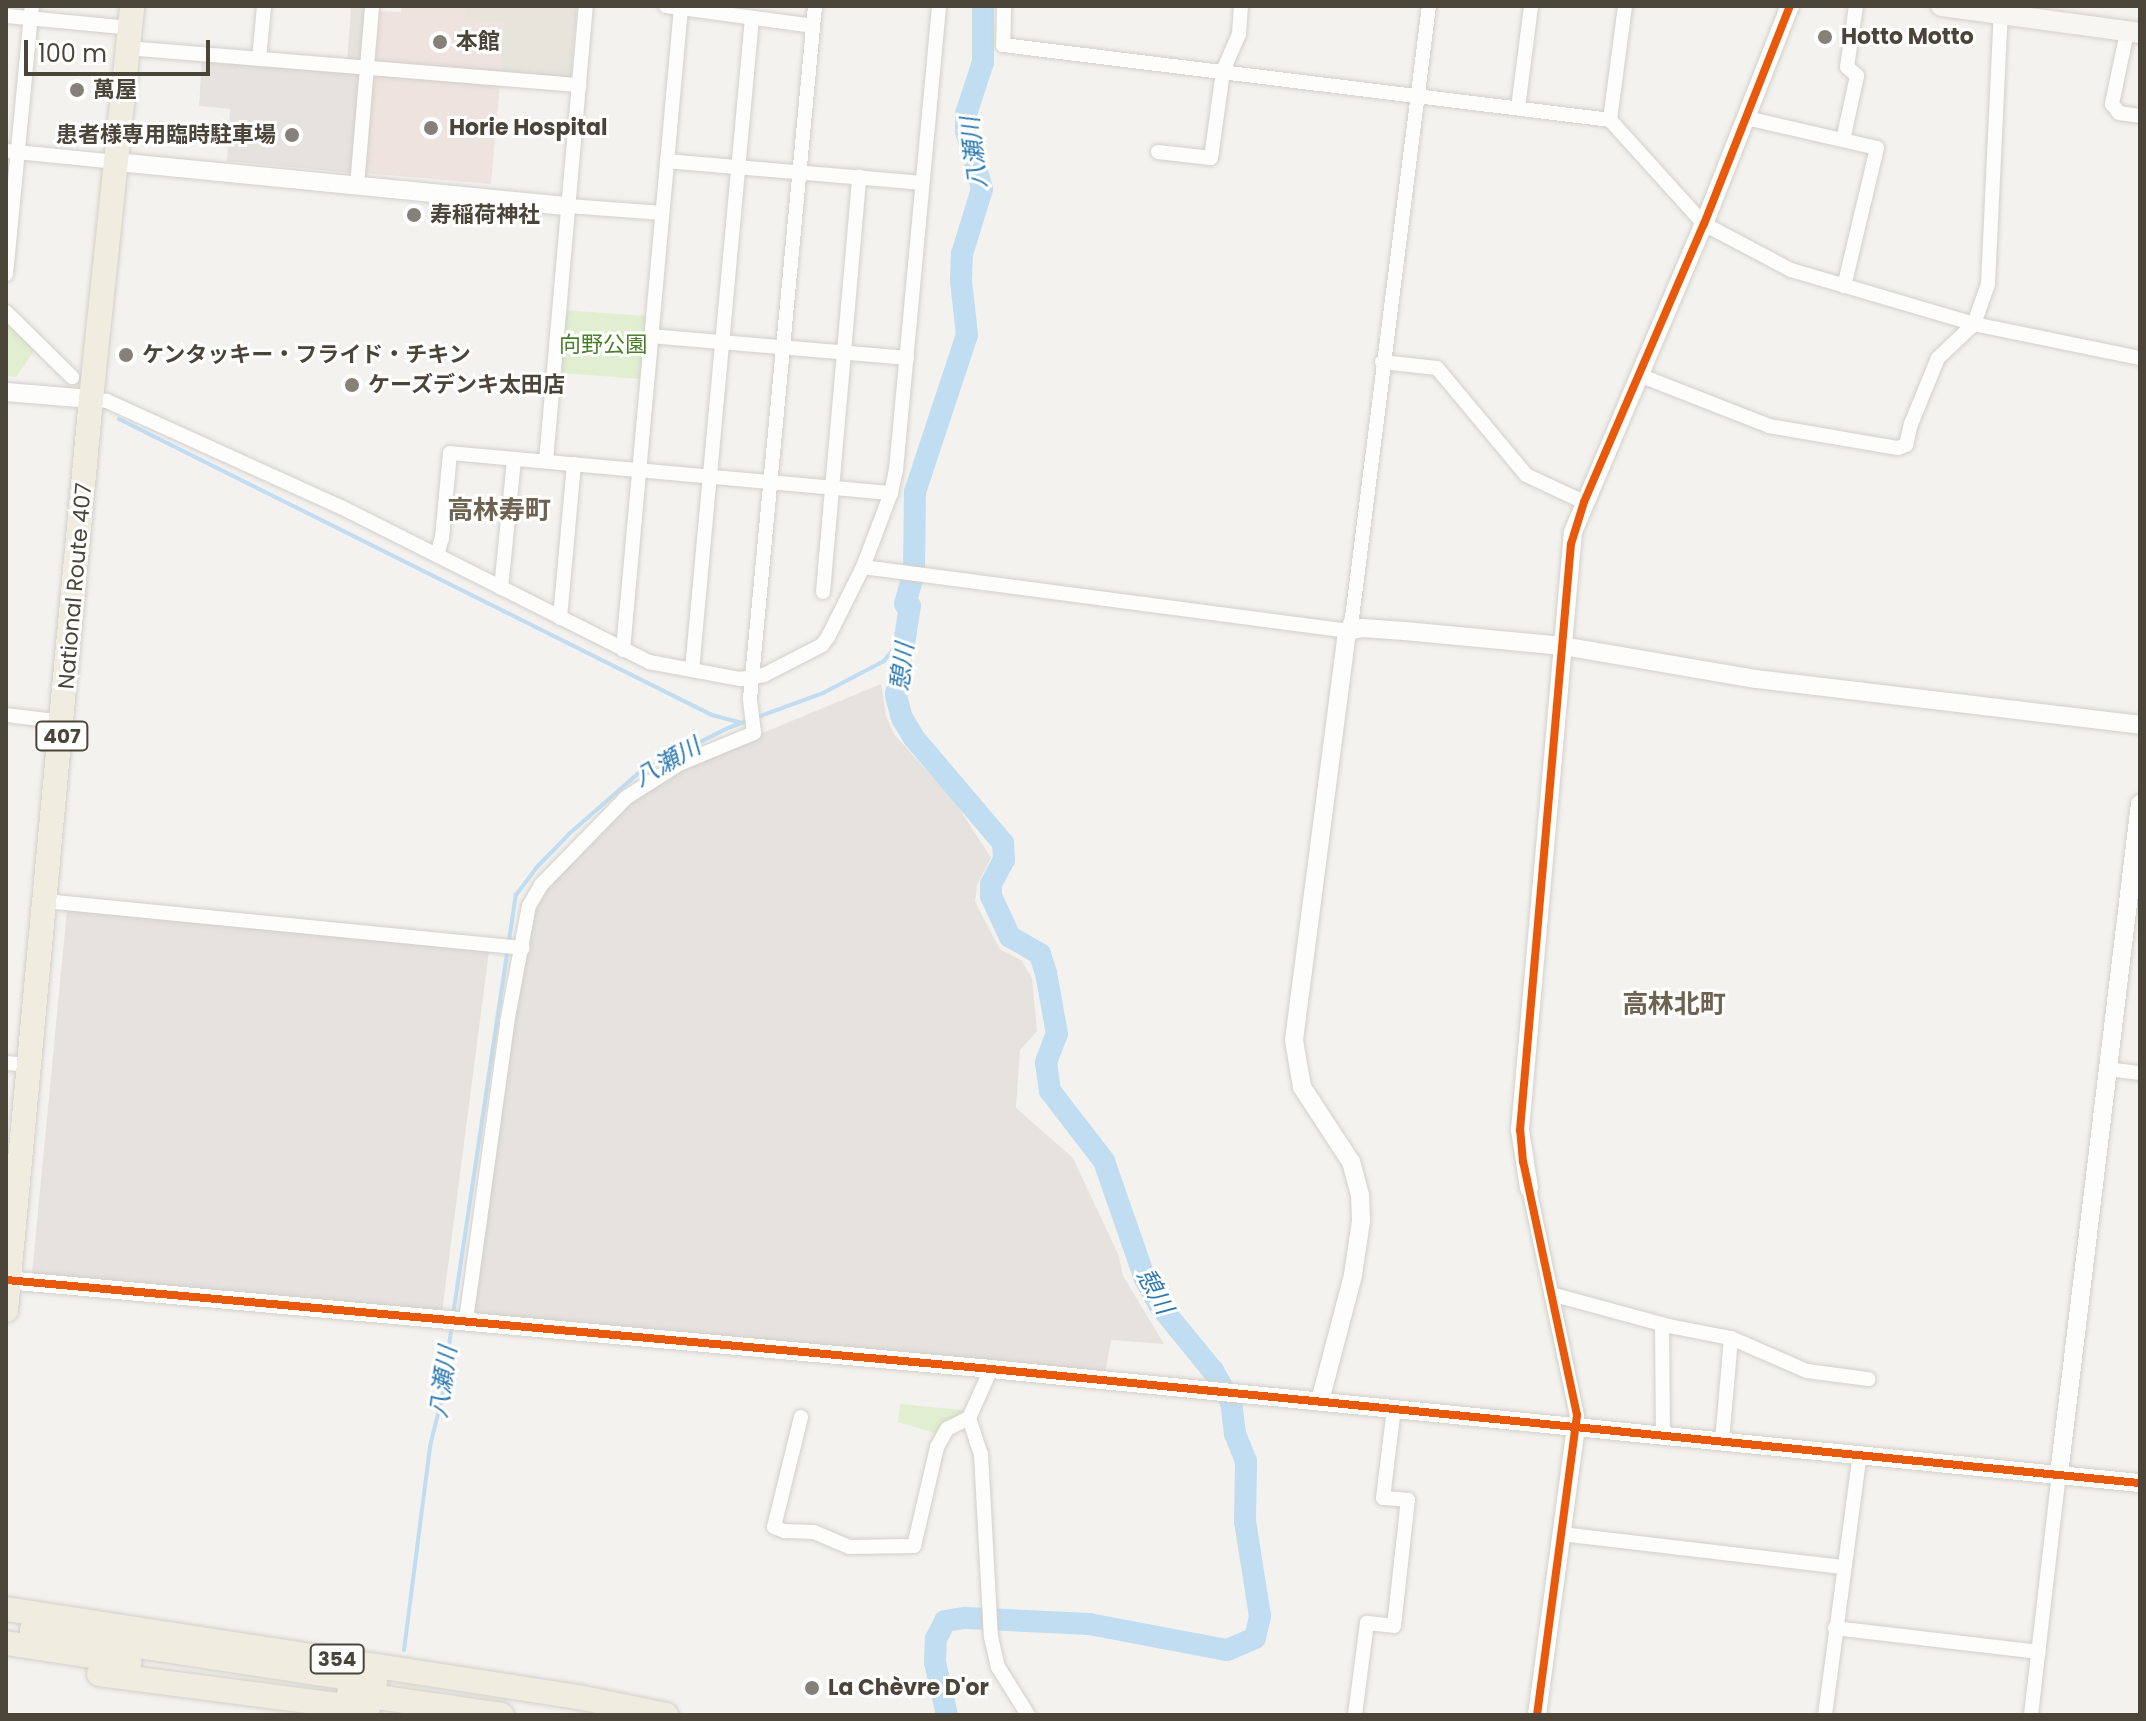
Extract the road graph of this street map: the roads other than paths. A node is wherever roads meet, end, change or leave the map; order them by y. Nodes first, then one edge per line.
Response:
1 (264, 6) edge
2 (372, 6) edge
3 (586, 6) edge
4 (815, 6) edge
5 (939, 6) edge
6 (1004, 6) edge
7 (1241, 6) edge
8 (1429, 6) edge
9 (1531, 6) edge
10 (1625, 6) edge
11 (1790, 6) edge
12 (1856, 6) edge
13 (1941, 6) edge
14 (674, 7) edge
15 (2001, 10) edge
16 (31, 12) edge
17 (6, 16) edge
18 (752, 18) junction
19 (813, 26) junction
20 (130, 27) edge
21 (2134, 33) edge
22 (259, 59) junction
23 (368, 68) junction
24 (1223, 71) junction
25 (579, 85) junction
26 (1417, 96) junction
27 (1518, 108) junction
28 (2140, 116) edge
29 (1746, 118) junction
30 (1610, 120) junction
31 (1843, 140) junction
32 (12, 152) edge
33 (1158, 152) dead end
34 (667, 161) junction
35 (117, 162) junction
36 (736, 167) junction
37 (800, 172) junction
38 (859, 177) junction
39 (922, 183) junction
40 (357, 186) junction
41 (569, 206) junction
42 (662, 213) junction
43 (1704, 224) junction
44 (6, 274) edge
45 (1844, 286) junction
46 (6, 312) edge
47 (1974, 324) junction
48 (651, 336) junction
49 (720, 342) junction
50 (784, 347) junction
51 (844, 353) junction
52 (907, 358) junction
53 (2140, 358) edge
54 (1382, 362) junction
55 (1639, 375) junction
56 (72, 377) dead end
57 (6, 392) edge
58 (91, 399) junction
59 (514, 459) junction
60 (546, 461) junction
61 (574, 464) junction
62 (639, 470) junction
63 (708, 476) junction
64 (771, 482) junction
65 (832, 487) junction
66 (891, 493) junction
67 (1584, 502) junction
68 (437, 555) junction
69 (863, 567) junction
70 (501, 588) junction
71 (823, 592) dead end
72 (560, 618) junction
73 (1347, 631) junction
74 (1563, 646) junction
75 (623, 650) junction
76 (692, 670) junction
77 (752, 680) junction
78 (6, 715) edge
79 (63, 722) junction
80 (2140, 725) edge
81 (2140, 804) edge
82 (44, 901) junction
83 (520, 947) junction
84 (17, 1064) edge
85 (2107, 1069) junction
86 (2140, 1073) edge
87 (12, 1185) edge
88 (1529, 1188) joint
89 (7, 1280) edge
90 (1551, 1294) junction
91 (6, 1310) edge
92 (456, 1319) junction
93 (1662, 1324) junction
94 (1731, 1338) junction
95 (991, 1369) junction
96 (1868, 1379) dead end
97 (1320, 1401) junction
98 (1394, 1408) junction
99 (801, 1417) dead end
100 (969, 1418) junction
101 (1576, 1427) junction
102 (1663, 1435) junction
103 (1722, 1440) junction
104 (1860, 1454) junction
105 (2059, 1474) junction
106 (2140, 1483) edge
107 (1562, 1534) junction
108 (1844, 1567) junction
109 (6, 1609) edge
110 (6, 1626) edge
111 (1835, 1628) junction
112 (35, 1639) junction
113 (6, 1643) edge
114 (2039, 1652) junction
115 (6, 1659) edge
116 (414, 1715) edge
117 (501, 1715) edge
118 (638, 1715) edge
119 (666, 1715) edge
120 (1028, 1715) edge
121 (1355, 1715) edge
122 (1537, 1715) edge
123 (1825, 1715) edge
124 (2031, 1715) edge

1 - 22 street
2 - 23 street
3 - 25 street
4 - 19 street
5 - 39 street
6 - 24 street
7 - 24 street
8 - 26 street
9 - 27 street
10 - 30 street
11 - 29 street
12 - 31 street
13 - 15 main road
14 - 18 street
14 - 34 street
15 - 21 main road
15 - 47 street
16 - 17 street
16 - 20 street
16 - 32 street
18 - 19 street
18 - 36 street
19 - 37 street
20 - 22 street
20 - 35 highway, National Route 407 / 407
21 - 28 street
22 - 23 street
23 - 25 street
23 - 40 street
24 - 26 street
24 - 33 street
25 - 41 street
26 - 27 street
26 - 54 street
27 - 30 street
29 - 31 street
29 - 43 street
30 - 43 street
31 - 45 street
32 - 35 street
32 - 44 street
34 - 36 street
34 - 42 street
35 - 40 street
35 - 58 highway, National Route 407 / 407
36 - 37 street
36 - 49 street
37 - 38 street
37 - 50 street
38 - 39 street
38 - 51 street
39 - 52 street
40 - 41 street
41 - 42 street
41 - 60 street
42 - 48 street
43 - 45 street
43 - 55 street
45 - 47 street
46 - 56 street
47 - 53 street
47 - 55 street
48 - 49 street
48 - 62 street
49 - 50 street
49 - 63 street
50 - 51 street
50 - 64 street
51 - 52 street
51 - 65 street
52 - 66 street
54 - 67 street
54 - 73 street
55 - 67 street
57 - 58 street
58 - 68 street
58 - 79 highway, National Route 407 / 407
59 - 60 street
59 - 68 street
59 - 70 street
60 - 61 street
61 - 62 street
61 - 72 street
62 - 63 street
62 - 75 street
63 - 64 street
63 - 76 street
64 - 65 street
64 - 77 street
65 - 66 street
65 - 71 street
66 - 69 street
67 - 74 street
68 - 70 street
69 - 73 street
69 - 77 street
70 - 72 street
72 - 75 street
73 - 74 street
73 - 97 street
74 - 80 street
74 - 88 street
75 - 76 street
76 - 77 street
77 - 83 street
78 - 79 street
79 - 82 highway, National Route 407 / 407
81 - 85 street
82 - 83 street
82 - 84 highway, National Route 407 / 407
83 - 92 street
84 - 87 highway, National Route 407 / 407
85 - 86 street
85 - 105 street
87 - 89 highway, National Route 407 / 407
88 - 90 street
89 - 91 highway, National Route 407 / 407
89 - 92 street
90 - 93 street
90 - 101 street
92 - 95 street
93 - 94 street
93 - 102 street
94 - 96 street
94 - 103 street
95 - 97 street
95 - 100 street
97 - 98 street
98 - 101 street
98 - 121 street
99 - 100 street
100 - 120 street
101 - 102 street
101 - 107 street
102 - 103 street
103 - 104 street
104 - 105 street
104 - 108 street
105 - 106 street
105 - 114 street
107 - 108 street
107 - 122 street
108 - 111 street
109 - 119 highway, 354
110 - 112 highway, 354
111 - 114 street
111 - 123 street
112 - 113 highway, 354
112 - 117 highway, 354
112 - 118 highway, 354
114 - 124 street
115 - 116 highway, 354

